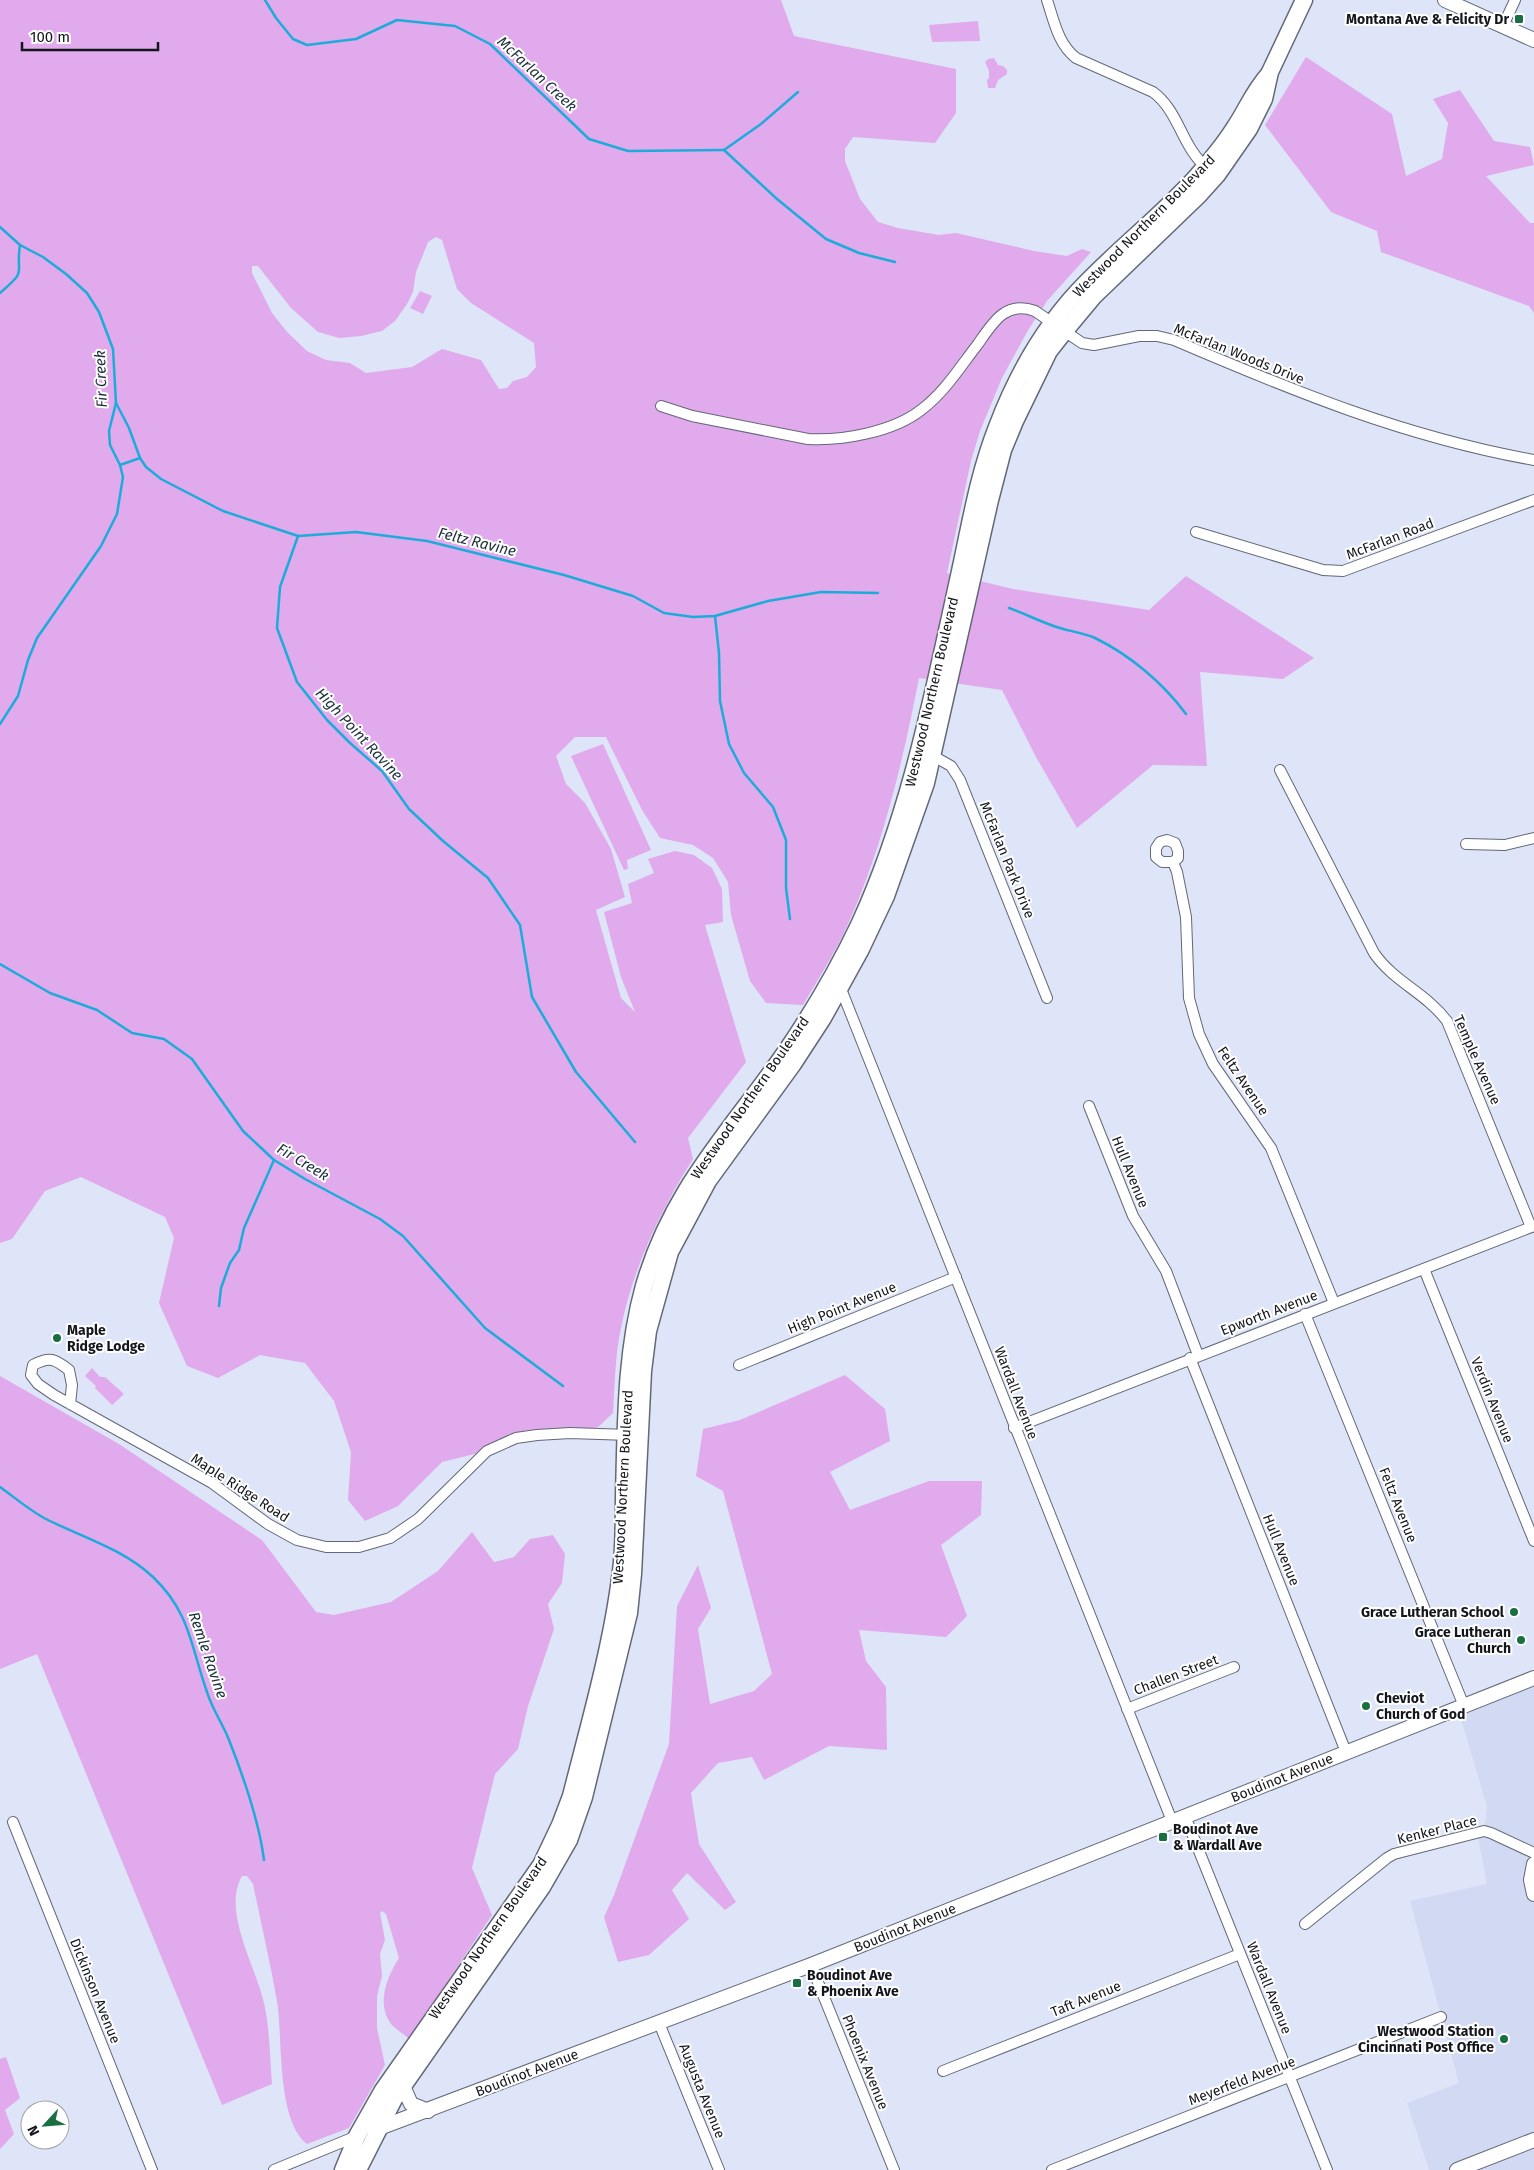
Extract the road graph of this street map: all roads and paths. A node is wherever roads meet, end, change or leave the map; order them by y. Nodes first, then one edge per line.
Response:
1 (1047, 0) edge
2 (1304, 0) edge
3 (1444, 0) edge
4 (1515, 0) edge
5 (1503, 26) junction
6 (1534, 40) edge
7 (1211, 171) junction
8 (1058, 327) junction
9 (661, 406) dead end
10 (1534, 460) edge
11 (1534, 500) edge
12 (1196, 532) dead end
13 (926, 752) junction
14 (1280, 770) dead end
15 (1534, 838) edge
16 (1466, 844) dead end
17 (1173, 862) dead end
18 (838, 981) junction
19 (1047, 998) dead end
20 (1090, 1106) dead end
21 (1532, 1226) edge
22 (1424, 1269) junction
23 (956, 1277) junction
24 (1334, 1303) junction
25 (1305, 1314) junction
26 (1194, 1357) junction
27 (739, 1365) dead end
28 (70, 1404) junction
29 (1014, 1428) junction
30 (633, 1435) junction
31 (1534, 1541) edge
32 (1234, 1667) dead end
33 (1534, 1678) edge
34 (1464, 1706) junction
35 (1127, 1709) junction
36 (1346, 1752) junction
37 (1186, 1816) junction
38 (1172, 1821) junction
39 (13, 1822) dead end
40 (1534, 1853) edge
41 (1534, 1864) edge
42 (1533, 1890) edge
43 (1305, 1924) dead end
44 (498, 1939) junction
45 (1240, 1954) junction
46 (811, 1965) junction
47 (1441, 2017) dead end
48 (659, 2023) junction
49 (942, 2071) dead end
50 (1291, 2076) junction
51 (403, 2086) junction
52 (428, 2111) junction
53 (378, 2128) junction
54 (357, 2136) junction
55 (1534, 2140) edge
56 (152, 2170) edge
57 (274, 2170) edge
58 (343, 2170) edge
59 (358, 2170) edge
60 (719, 2170) edge
61 (894, 2170) edge
62 (1052, 2170) edge
63 (1328, 2170) edge
64 (1457, 2170) edge

1 - 7 street
2 - 7 main road, Westwood Northern Boulevard
3 - 5 street
4 - 5 street
5 - 6 street
7 - 8 main road, Westwood Northern Boulevard
8 - 9 street, McFarlan Woods Drive
8 - 10 street, McFarlan Woods Drive
8 - 13 main road, Westwood Northern Boulevard
11 - 12 street, McFarlan Road
13 - 18 main road, Westwood Northern Boulevard
13 - 19 street, McFarlan Park Drive
14 - 21 street, Temple Avenue
15 - 16 street
17 - 24 street, Feltz Avenue
18 - 23 street, Wardall Avenue
18 - 30 main road, Westwood Northern Boulevard
20 - 26 street, Hull Avenue
21 - 22 street, Epworth Avenue
22 - 24 street, Epworth Avenue
22 - 31 street, Verdin Avenue
23 - 27 street, High Point Avenue
23 - 29 street, Wardall Avenue
24 - 25 street, Epworth Avenue
25 - 26 street, Epworth Avenue
25 - 34 street, Feltz Avenue
26 - 29 street, Epworth Avenue
26 - 36 street, Hull Avenue
28 - 28 street, Maple Ridge Road
28 - 30 street, Maple Ridge Road
29 - 35 street, Wardall Avenue
30 - 44 main road, Westwood Northern Boulevard
32 - 35 street, Challen Street
33 - 34 street, Boudinot Avenue
34 - 36 street, Boudinot Avenue
35 - 38 street, Wardall Avenue
36 - 37 street, Boudinot Avenue
37 - 38 street, Boudinot Avenue
37 - 45 street, Wardall Avenue
38 - 46 street, Boudinot Avenue
39 - 56 street, Dickinson Avenue
40 - 43 street, Kenker Place
41 - 42 street
44 - 51 main road, Westwood Northern Boulevard
44 - 54 main road, Westwood Northern Boulevard
45 - 49 street, Taft Avenue
45 - 50 street, Wardall Avenue
46 - 48 street, Boudinot Avenue
46 - 61 street, Phoenix Avenue
47 - 50 street, Meyerfeld Avenue
48 - 52 street, Boudinot Avenue
48 - 60 street, Augusta Avenue
50 - 62 street, Meyerfeld Avenue
50 - 63 street, Wardall Avenue
51 - 52 street
51 - 53 main road, Westwood Northern Boulevard
52 - 53 street, Boudinot Avenue
53 - 54 street, Boudinot Avenue
53 - 59 main road, Westwood Northern Boulevard
54 - 57 street, Boudinot Avenue
54 - 58 main road, Westwood Northern Boulevard
55 - 64 street

